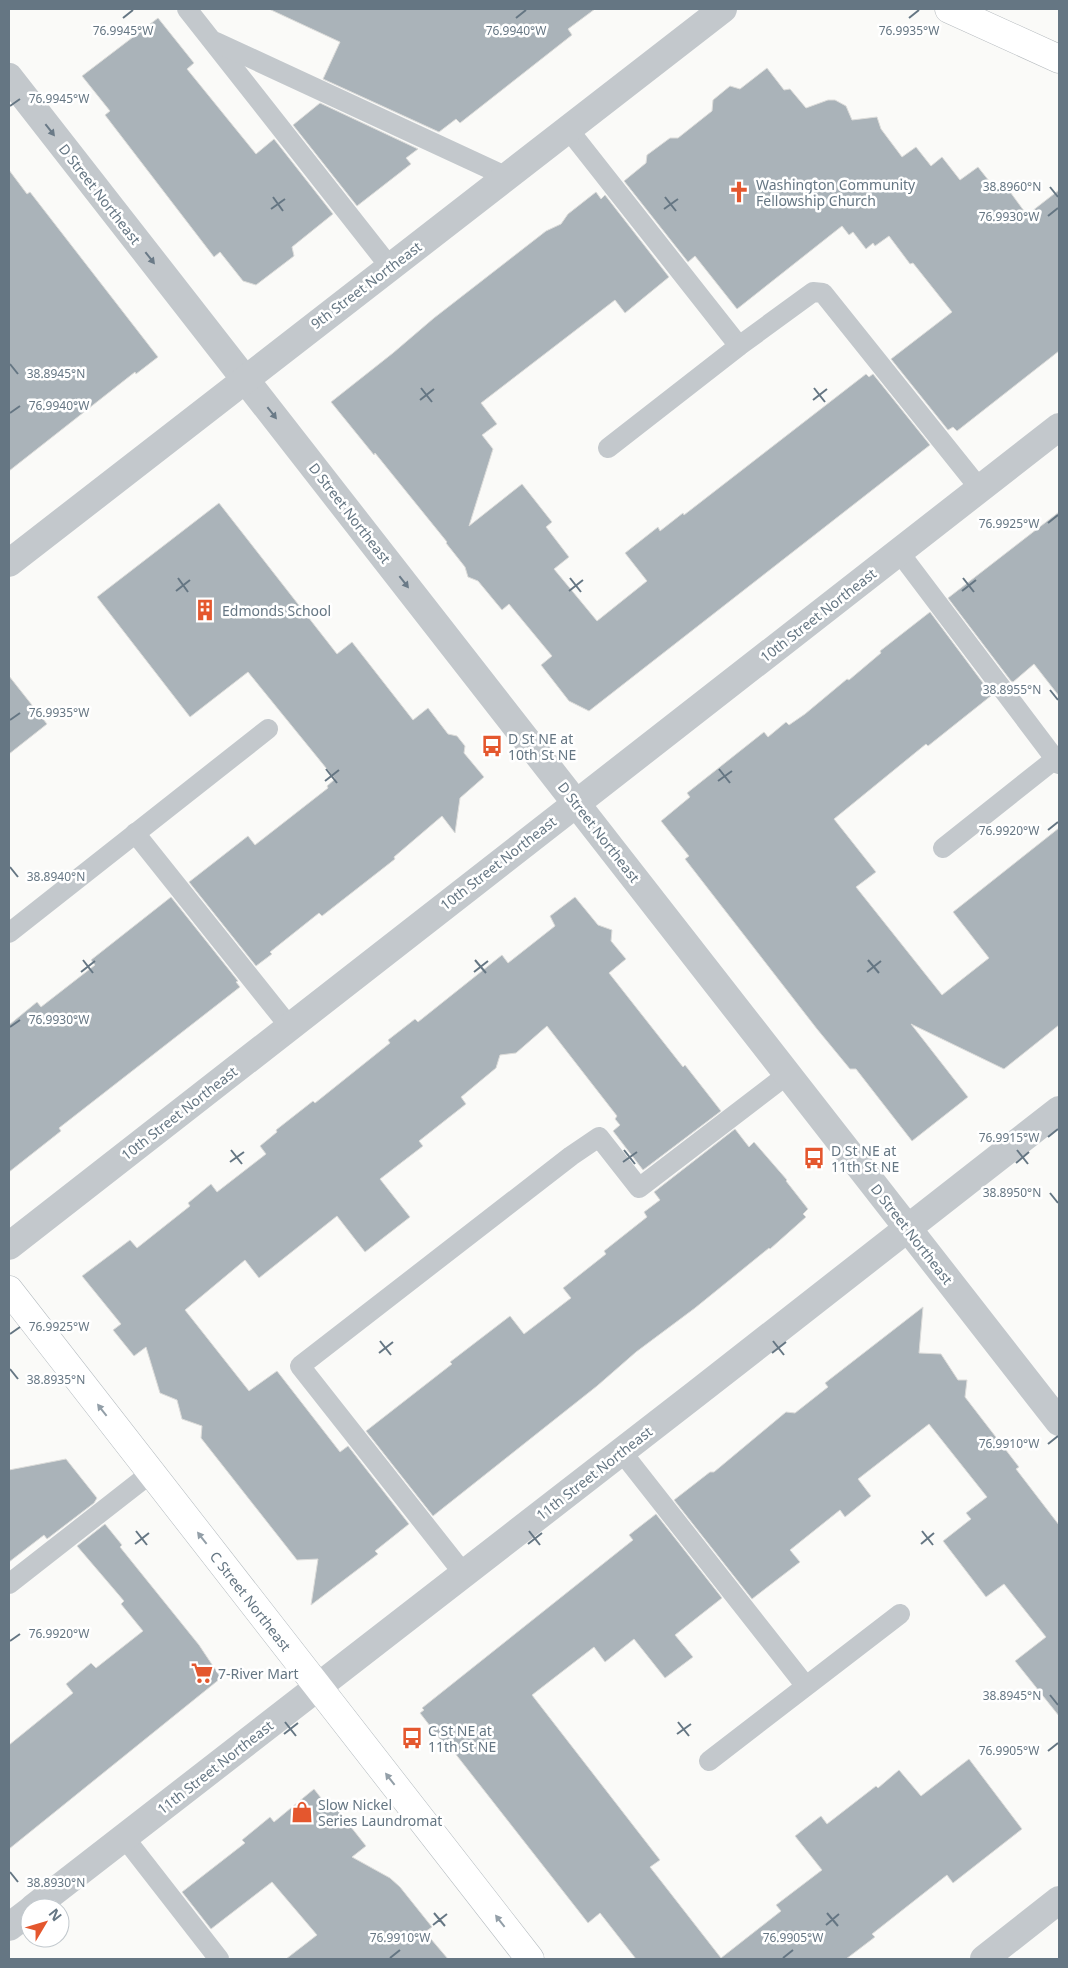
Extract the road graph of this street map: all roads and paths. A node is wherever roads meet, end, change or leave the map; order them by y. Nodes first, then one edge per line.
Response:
1 (187, 9) edge
2 (723, 9) edge
3 (949, 9) edge
4 (212, 40) junction
5 (1059, 59) edge
6 (9, 77) edge
7 (568, 129) junction
8 (507, 177) junction
9 (390, 267) junction
10 (739, 346) junction
11 (246, 379) junction
12 (1059, 427) edge
13 (608, 448) dead end
14 (980, 489) junction
15 (899, 552) junction
16 (9, 563) edge
17 (268, 728) dead end
18 (1058, 760) edge
19 (577, 802) junction
20 (135, 833) junction
21 (943, 848) dead end
22 (9, 933) edge
23 (290, 1026) junction
24 (788, 1074) junction
25 (1059, 1110) edge
26 (908, 1228) junction
27 (9, 1246) edge
28 (9, 1290) edge
29 (1059, 1422) edge
30 (621, 1451) junction
31 (151, 1473) junction
32 (464, 1574) junction
33 (9, 1584) edge
34 (900, 1614) dead end
35 (805, 1686) junction
36 (318, 1688) junction
37 (709, 1760) dead end
38 (124, 1838) junction
39 (46, 1898) edge
40 (1059, 1900) edge
41 (20, 1919) edge
42 (9, 1927) edge
43 (219, 1959) edge
44 (530, 1959) edge
45 (984, 1959) edge

1 - 4 lane
2 - 7 street, 9th Street Northeast
3 - 5 main road
4 - 8 lane
4 - 9 lane
6 -> 11 street, D Street Northeast
7 - 8 street, 9th Street Northeast
7 - 10 lane
8 - 9 street, 9th Street Northeast
9 - 11 street, 9th Street Northeast
10 - 13 lane
10 - 14 lane
11 - 16 street, 9th Street Northeast
11 -> 19 street, D Street Northeast
12 - 14 street, 10th Street Northeast
14 - 15 street, 10th Street Northeast
15 - 18 lane
15 - 19 street, 10th Street Northeast
17 - 20 lane
18 - 21 lane
19 - 23 street, 10th Street Northeast
19 - 24 street, D Street Northeast
20 - 22 lane
20 - 23 lane
23 - 27 street, 10th Street Northeast
24 - 26 street, D Street Northeast
24 - 32 lane
25 - 26 street, 11th Street Northeast
26 - 29 street, D Street Northeast
26 - 30 street, 11th Street Northeast
31 -> 28 main road, C Street Northeast
30 - 32 street, 11th Street Northeast
30 - 35 lane
31 - 33 lane
36 -> 31 main road, C Street Northeast
32 - 36 street, 11th Street Northeast
34 - 35 lane
35 - 37 lane
36 - 38 street, 11th Street Northeast
44 -> 36 main road, C Street Northeast
38 - 39 street, 11th Street Northeast
38 - 43 lane
40 - 45 street
41 - 42 street

